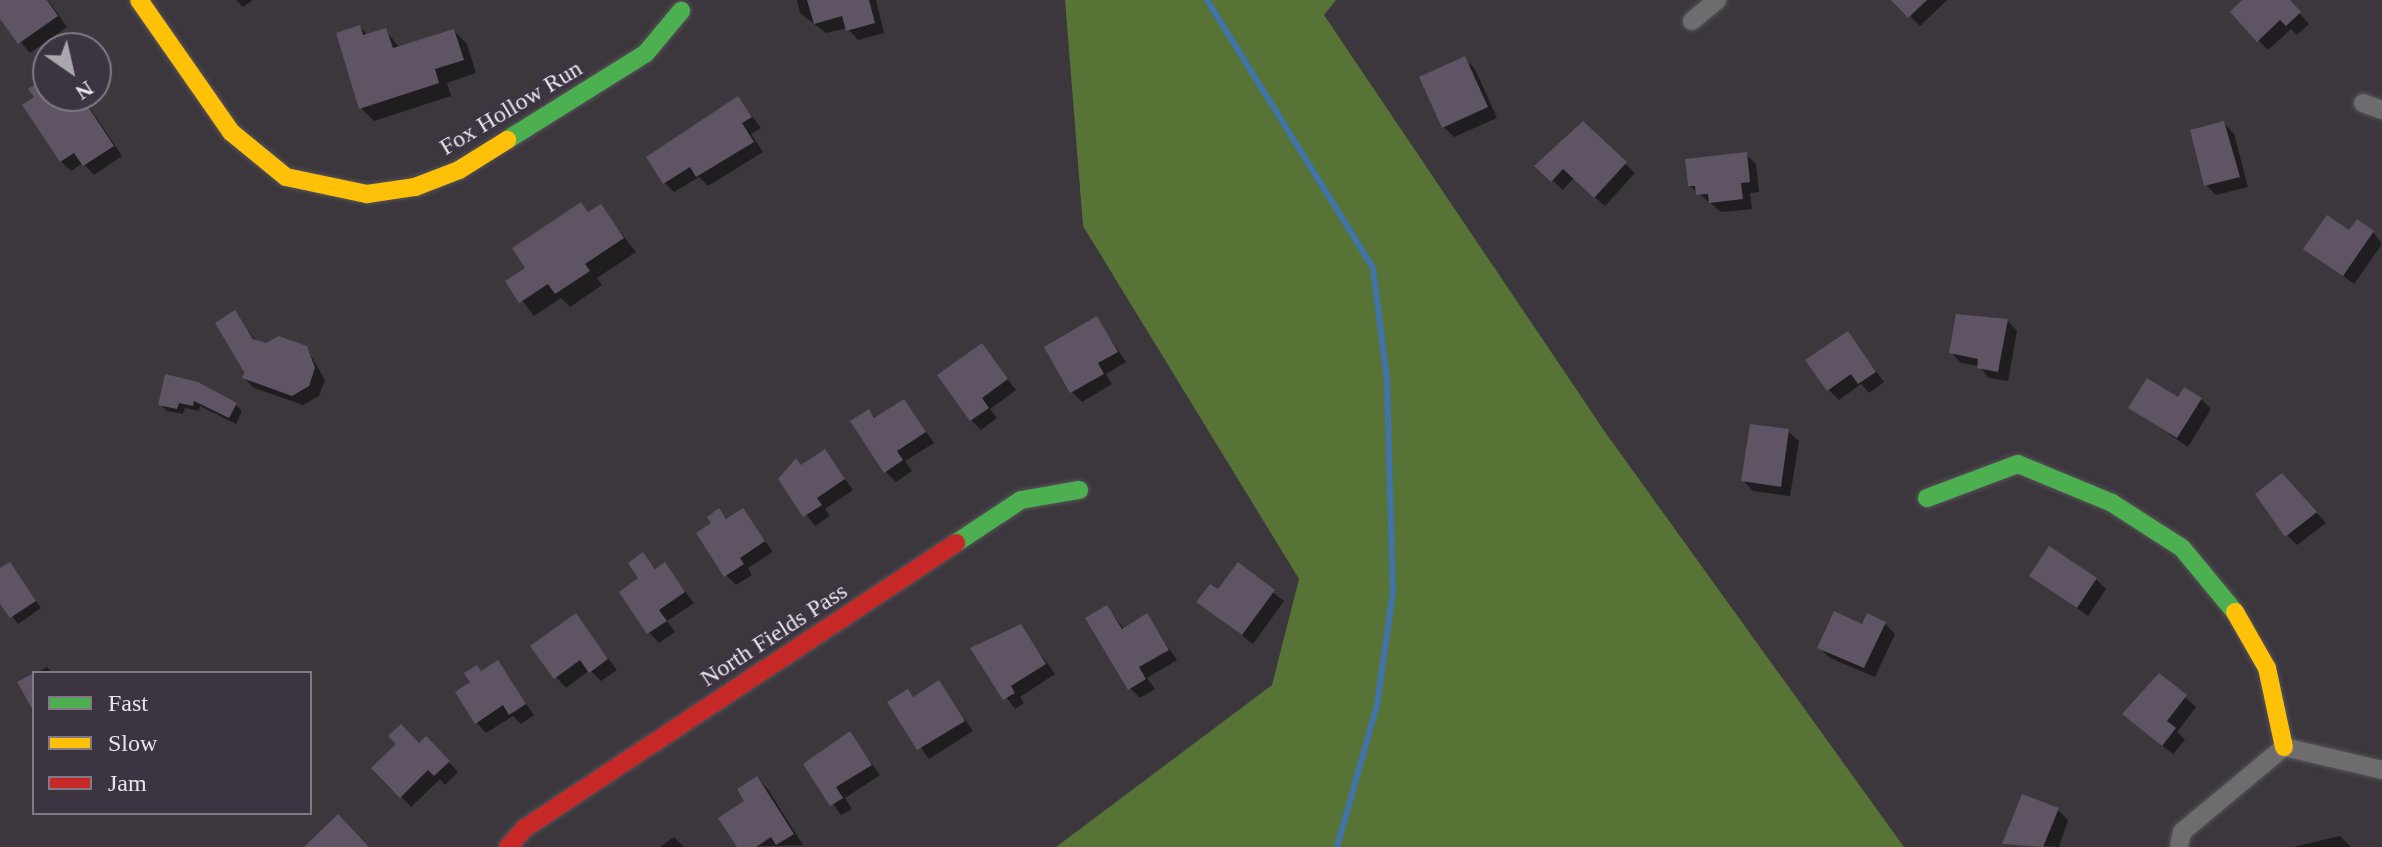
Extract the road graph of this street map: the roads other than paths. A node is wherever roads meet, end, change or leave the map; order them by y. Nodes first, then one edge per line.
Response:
1 (139, 0) edge
2 (1717, 0) edge
3 (681, 11) dead end
4 (1692, 21) dead end
5 (2363, 103) dead end
6 (2382, 110) edge
7 (1079, 490) dead end
8 (1927, 498) dead end
9 (2284, 747) junction
10 (2382, 770) edge
11 (508, 847) edge
12 (2179, 847) edge

1 - 3 street, Fox Hollow Run
2 - 4 street
5 - 6 street
7 - 11 street, North Fields Pass
8 - 9 street
9 - 10 street
9 - 12 street

